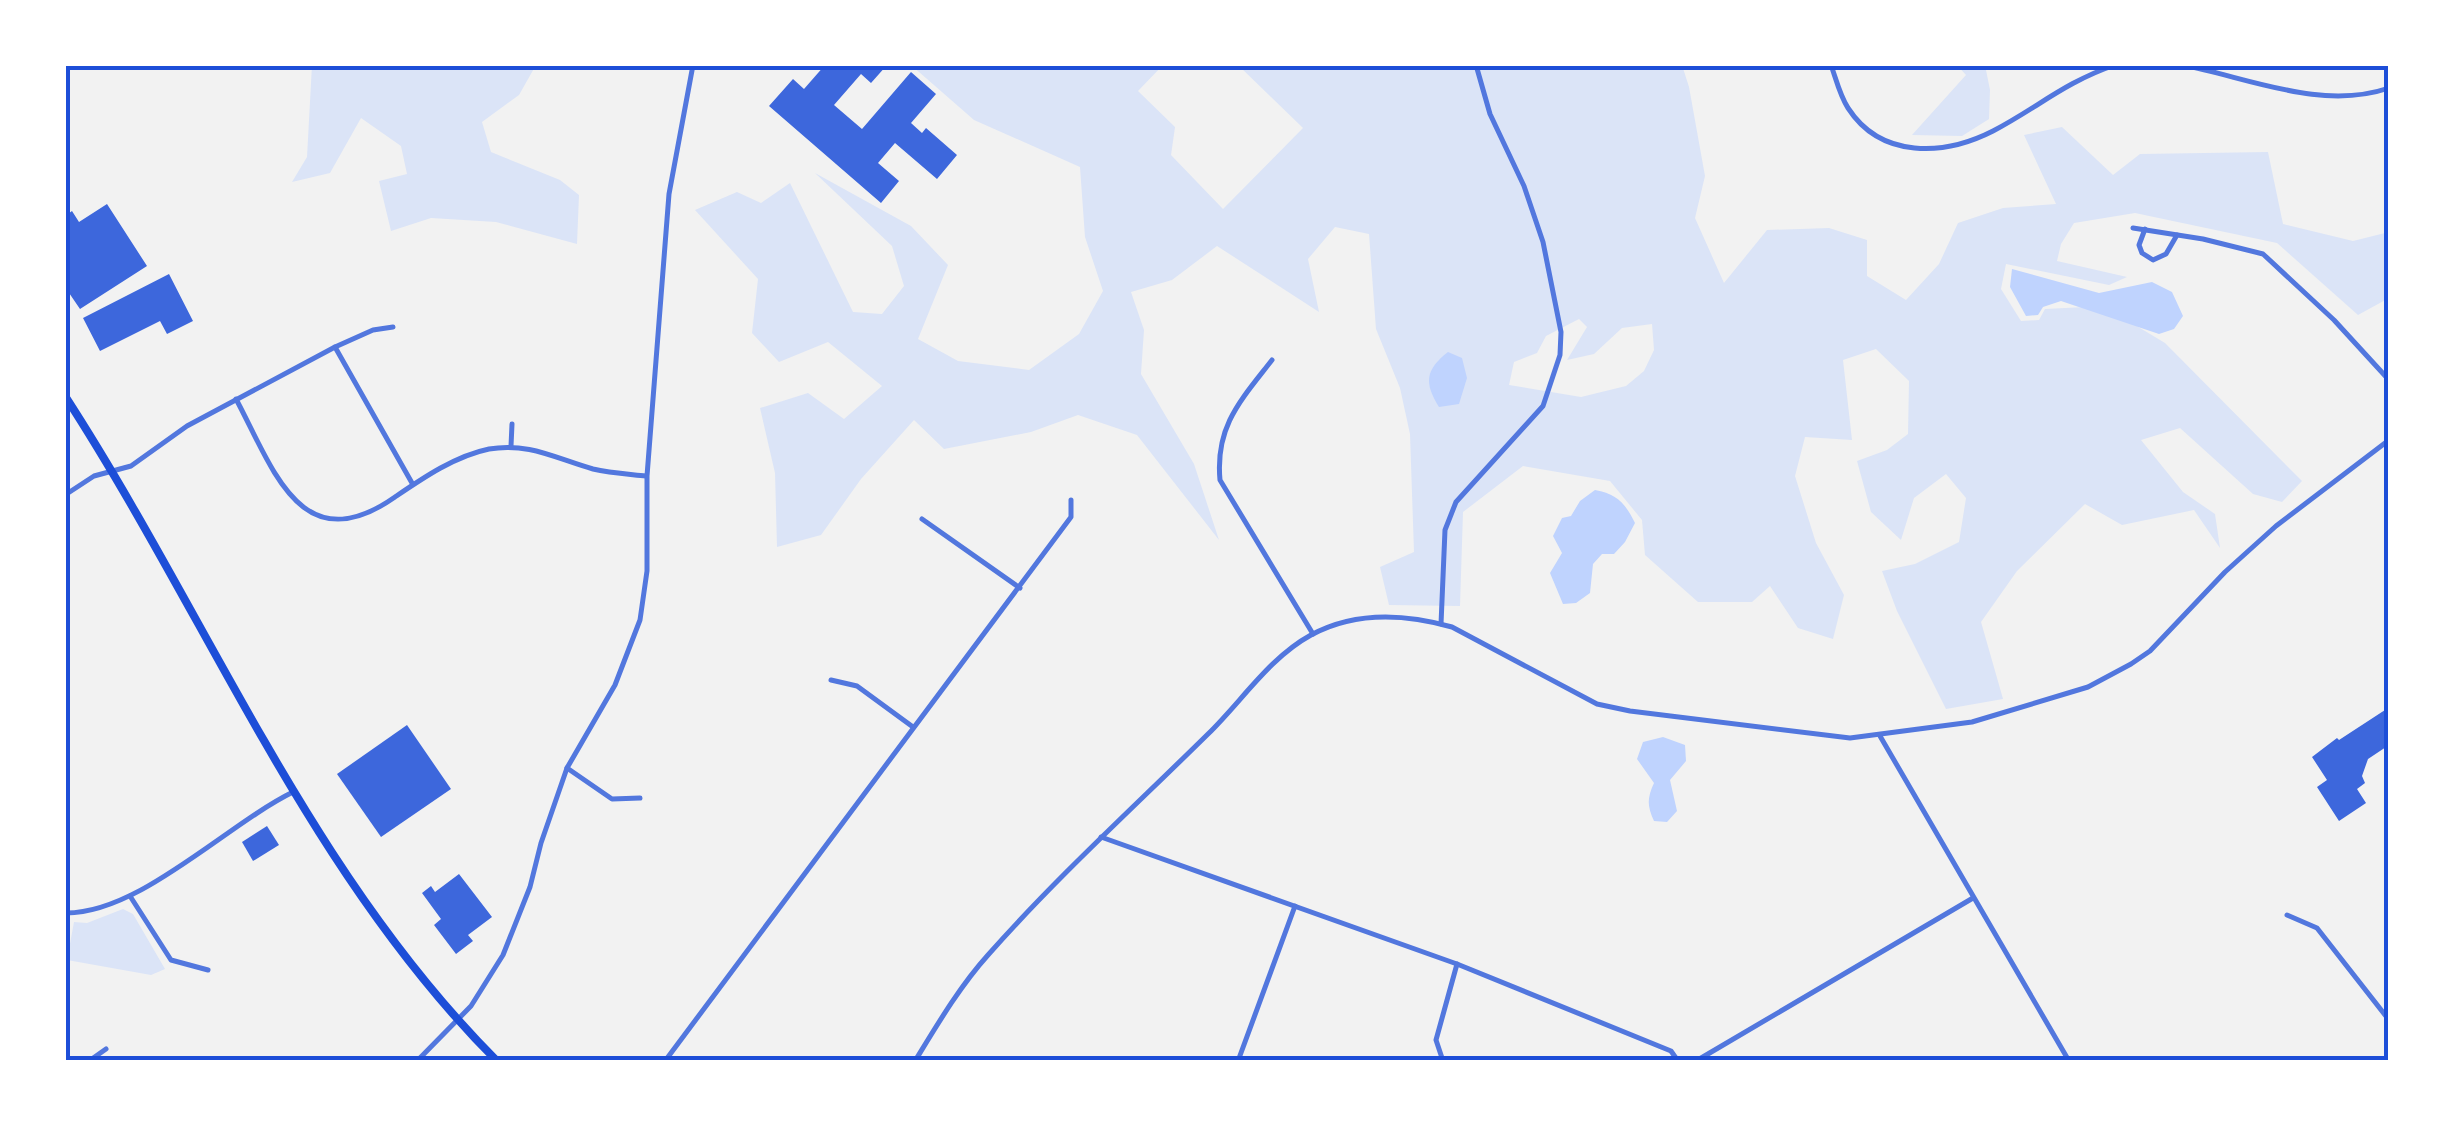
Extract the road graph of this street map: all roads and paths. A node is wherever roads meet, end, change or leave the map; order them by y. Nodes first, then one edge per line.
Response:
1 (692, 65) edge
2 (1476, 65) edge
3 (1832, 65) edge
4 (2115, 65) edge
5 (2183, 65) edge
6 (2389, 88) edge
7 (2134, 228) dead end
8 (2145, 230) junction
9 (2178, 234) junction
10 (394, 327) dead end
11 (335, 347) junction
12 (1272, 360) dead end
13 (2389, 380) edge
14 (65, 396) edge
15 (236, 400) junction
16 (512, 424) dead end
17 (2389, 440) edge
18 (511, 446) junction
19 (113, 471) junction
20 (646, 476) junction
21 (413, 484) junction
22 (65, 495) edge
23 (1071, 500) dead end
24 (922, 519) dead end
25 (1020, 588) junction
26 (1441, 624) junction
27 (1313, 634) junction
28 (831, 680) dead end
29 (913, 728) junction
30 (1880, 736) junction
31 (567, 768) junction
32 (293, 792) junction
33 (640, 798) dead end
34 (1101, 837) junction
35 (130, 896) junction
36 (1972, 898) junction
37 (1295, 906) junction
38 (66, 911) edge
39 (2288, 915) dead end
40 (1457, 964) junction
41 (208, 970) dead end
42 (2389, 1020) edge
43 (457, 1021) junction
44 (106, 1048) dead end
45 (89, 1061) edge
46 (417, 1061) edge
47 (498, 1061) edge
48 (665, 1061) edge
49 (915, 1061) edge
50 (1238, 1061) edge
51 (1443, 1061) edge
52 (1678, 1061) edge
53 (1696, 1061) edge
54 (2069, 1061) edge

1 - 20 street
2 - 26 street
3 - 4 street
5 - 6 street
7 - 8 street
8 - 9 street
8 - 9 street
9 - 13 street
10 - 11 street
11 - 15 street
11 - 21 street
12 - 27 street
14 - 19 main road
15 - 19 street
15 - 21 street
16 - 18 street
17 - 30 street
18 - 20 street
18 - 21 street
19 - 22 street
19 - 32 main road
20 - 31 street
23 - 25 street
24 - 25 street
25 - 29 street
26 - 27 street
26 - 30 street
27 - 34 street
28 - 29 street
29 - 48 street
30 - 36 street
31 - 33 street
31 - 43 street
32 - 35 street
32 - 43 main road
34 - 37 street
34 - 49 street
35 - 38 street
35 - 41 street
36 - 53 street
36 - 54 street
37 - 40 street
37 - 50 street
39 - 42 street
40 - 51 street
40 - 52 street
43 - 46 street
43 - 47 main road
44 - 45 street

